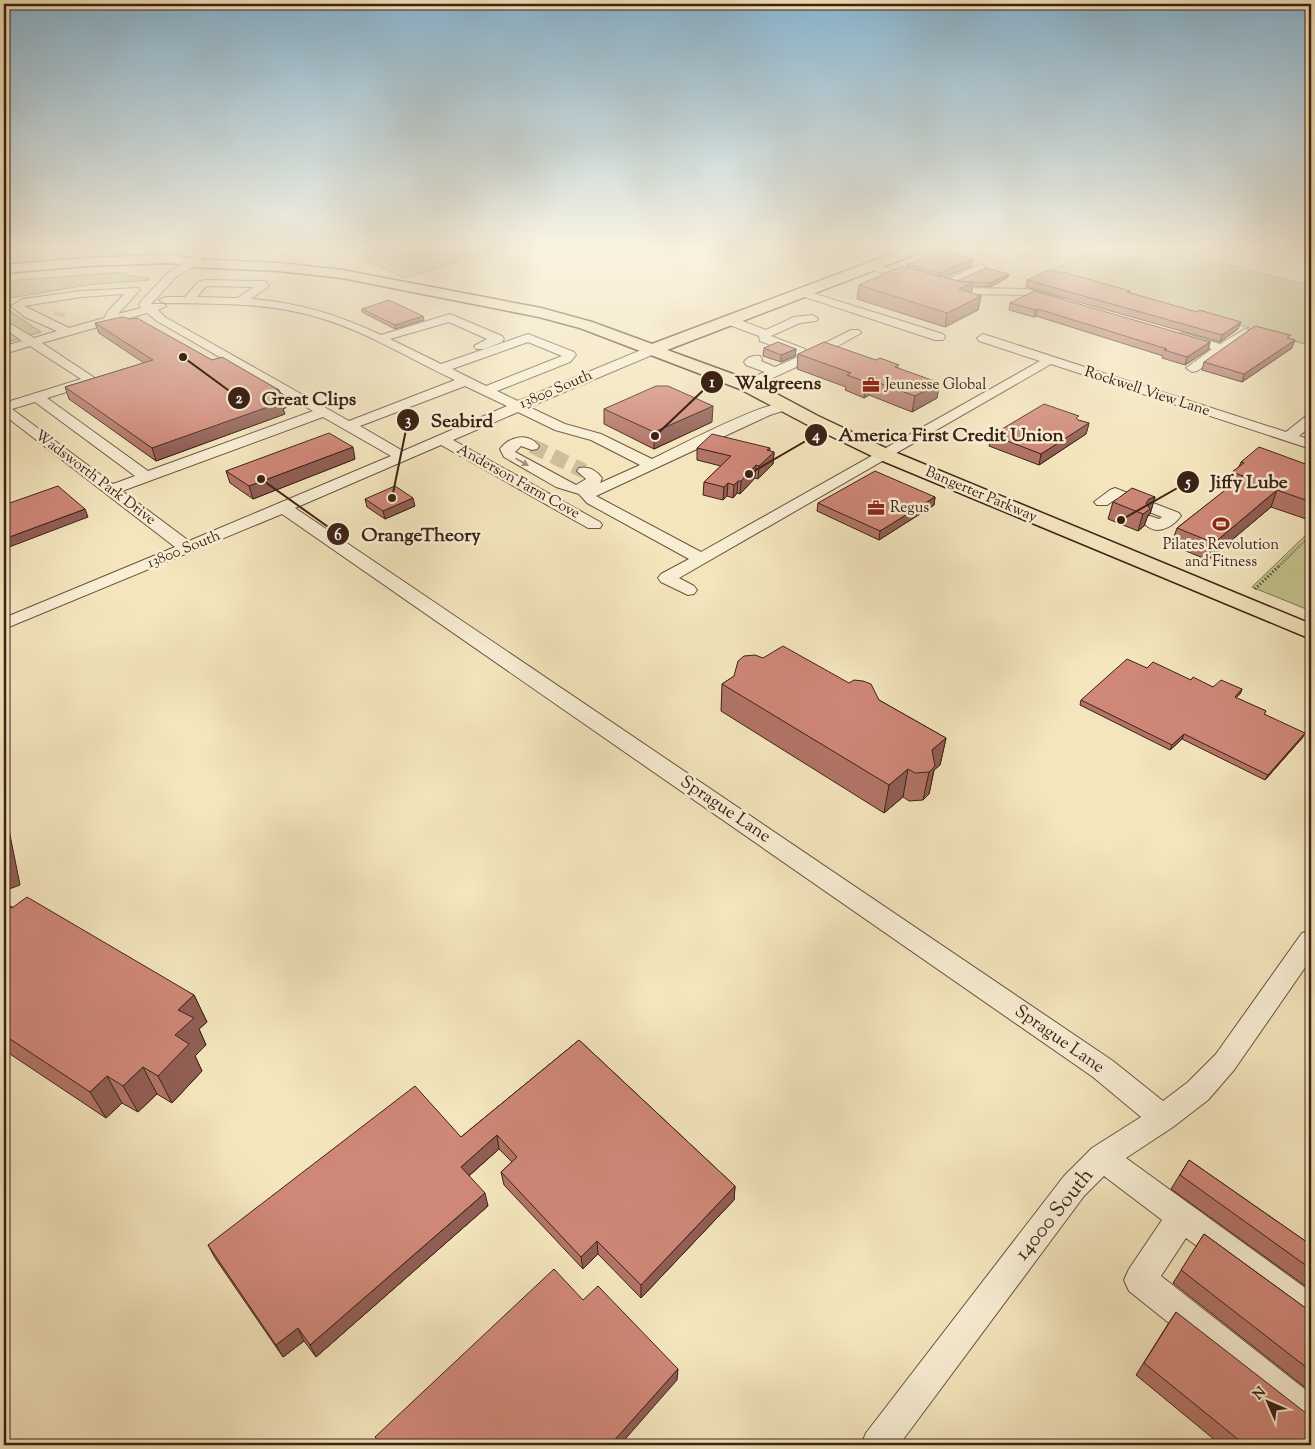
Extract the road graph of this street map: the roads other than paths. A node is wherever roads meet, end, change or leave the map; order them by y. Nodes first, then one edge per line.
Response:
1 (32, 316) edge
2 (62, 316) tunnel mouth
3 (111, 316) edge
4 (127, 316) edge
5 (157, 316) edge
6 (328, 316) edge
7 (551, 316) edge
8 (739, 316) edge
9 (873, 316) edge
10 (812, 319) dead end
11 (109, 320) junction
12 (728, 320) junction
13 (61, 321) junction
14 (4, 323) edge
15 (855, 333) dead end
16 (1245, 333) edge
17 (766, 334) junction
18 (1176, 335) edge
19 (939, 337) dead end
20 (984, 338) dead end
21 (379, 339) junction
22 (32, 342) junction
23 (785, 346) junction
24 (1222, 348) junction
25 (4, 350) edge
26 (655, 350) junction
27 (810, 355) junction
28 (1050, 360) junction
29 (436, 367) junction
30 (1192, 368) dead end
31 (775, 371) junction
32 (465, 381) junction
33 (746, 384) junction
34 (485, 391) junction
35 (37, 397) junction
36 (787, 405) junction
37 (518, 407) junction
38 (4, 408) edge
39 (324, 412) junction
40 (1311, 419) edge
41 (348, 426) junction
42 (560, 427) junction
43 (1288, 438) junction
44 (442, 440) junction
45 (1311, 445) edge
46 (885, 455) junction
47 (403, 457) junction
48 (652, 465) junction
49 (584, 471) dead end
50 (146, 477) junction
51 (111, 490) junction
52 (582, 492) junction
53 (284, 508) junction
54 (1120, 510) edge
55 (1150, 522) dead end
56 (594, 525) dead end
57 (187, 548) junction
58 (702, 559) junction
59 (688, 590) dead end
60 (4, 624) edge
61 (1311, 632) edge
62 (1311, 940) edge
63 (1163, 1118) junction
64 (1102, 1158) junction
65 (1182, 1217) junction
66 (1311, 1311) edge
67 (1311, 1415) edge
68 (878, 1445) edge

1 - 13 street
2 - 13 street
3 - 11 street
4 - 11 street
5 - 39 street
6 - 21 street
7 - 26 main road, Bangerter Parkway
8 - 12 main road, 13800 South
9 - 19 street
10 - 17 street
11 - 13 street
12 - 17 street
12 - 26 main road, 13800 South
13 - 22 street
14 - 22 street
15 - 27 street
16 - 24 street
17 - 23 street
18 - 24 street
20 - 28 street, Rockwell View Lane
21 - 29 street
21 - 29 street
22 - 25 street
22 - 35 street
23 - 27 street
23 - 31 street
24 - 30 street
26 - 33 main road, Bangerter Parkway
26 - 37 street, 13800 South
27 - 31 street
28 - 43 street, Rockwell View Lane
28 - 46 street
29 - 32 street
29 - 34 street
31 - 33 street
32 - 34 street
32 - 41 street
33 - 36 main road, Bangerter Parkway
34 - 37 street
35 - 38 street
35 - 50 street
36 - 46 main road, Bangerter Parkway
36 - 48 street
37 - 42 street
37 - 44 street, 13800 South
38 - 51 street, Wadsworth Park Drive
39 - 41 street
39 - 50 street
40 - 43 street
41 - 47 street
42 - 48 street
42 -> 52 street
43 - 45 street, Rockwell View Lane
44 - 47 street, 13800 South
44 - 56 street, Anderson Farm Cove
46 - 58 street
46 - 61 main road, Bangerter Parkway
47 - 53 street, 13800 South
48 - 52 street
49 - 52 street
50 - 51 street
51 - 57 street, Wadsworth Park Drive
52 - 58 street
53 - 57 street, 13800 South
53 - 63 street, Sprague Lane
54 - 55 street
57 - 60 street, 13800 South
58 - 59 street
62 - 63 street, 14000 South
63 - 64 street, 14000 South
64 - 65 street
64 - 68 street, 14000 South
65 - 66 street
65 - 67 street

